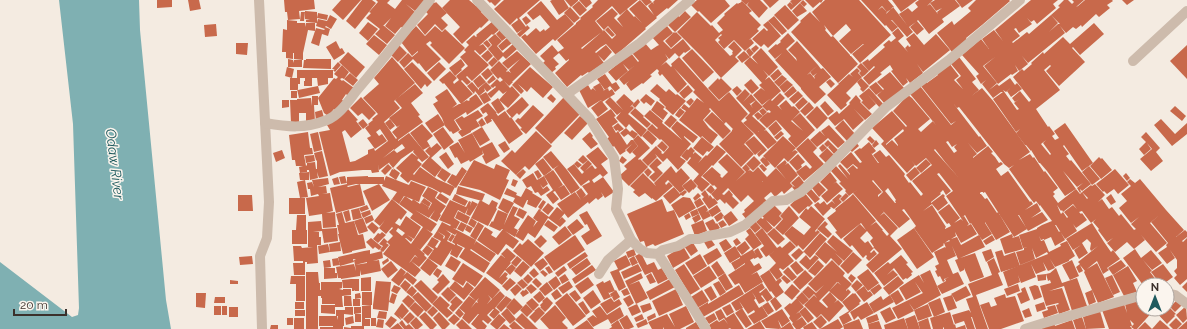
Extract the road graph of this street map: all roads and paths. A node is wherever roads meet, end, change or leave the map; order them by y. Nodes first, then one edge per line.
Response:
1 (259, 0) edge
2 (430, 0) edge
3 (477, 0) edge
4 (690, 0) edge
5 (1020, 0) edge
6 (1187, 11) edge
7 (1134, 61) dead end
8 (567, 94) junction
9 (265, 123) junction
10 (631, 240) junction
11 (658, 254) junction
12 (599, 274) dead end
13 (1175, 295) edge
14 (1135, 297) edge
15 (1187, 304) edge
16 (262, 329) edge
17 (706, 329) edge
18 (1025, 329) edge

1 - 9 street
2 - 9 street
3 - 8 street
4 - 8 street
5 - 11 street
6 - 7 street
8 - 10 street
9 - 16 street
10 - 11 street
10 - 12 street
11 - 17 street
13 - 15 street
14 - 18 street

